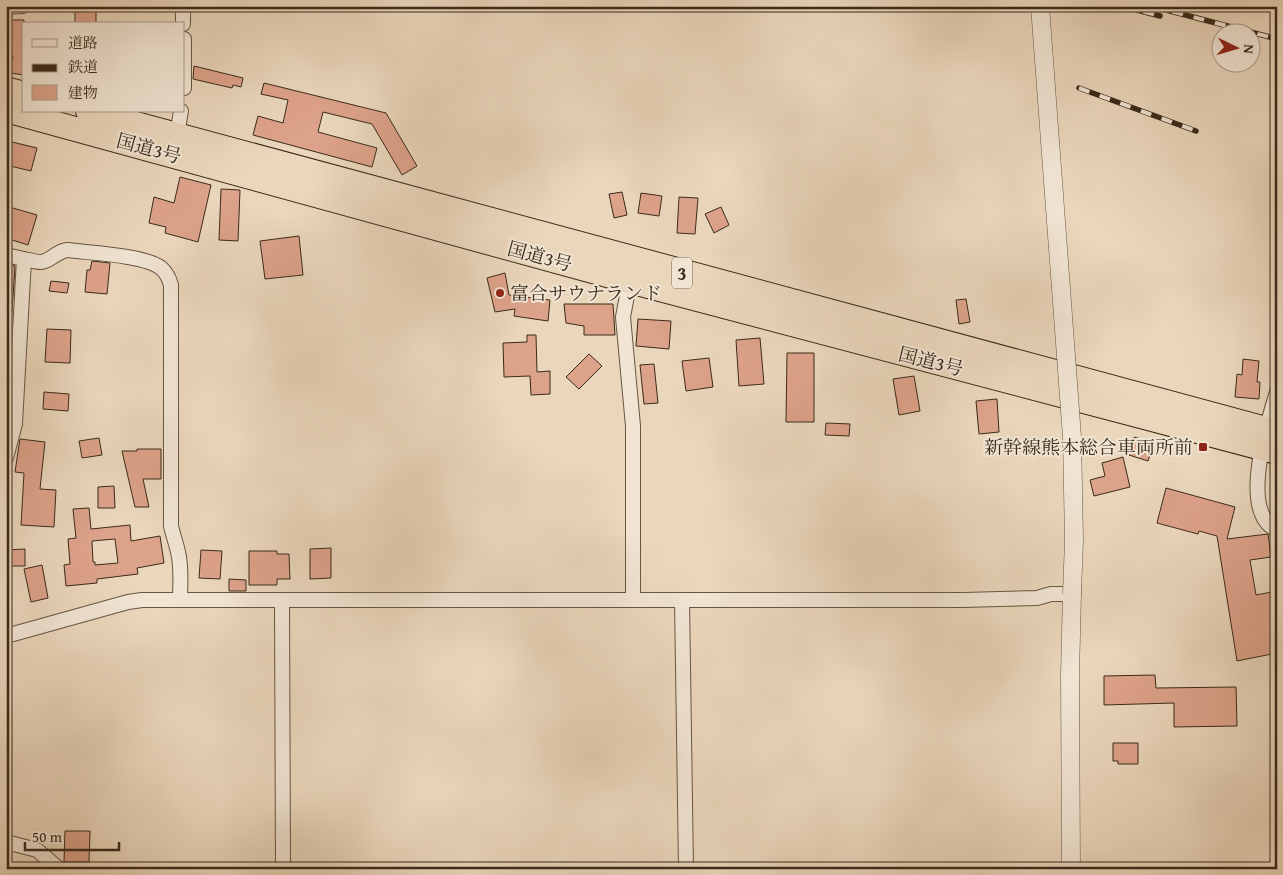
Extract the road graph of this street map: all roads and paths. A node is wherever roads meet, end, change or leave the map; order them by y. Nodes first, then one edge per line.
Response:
1 (23, 6) edge
2 (183, 6) edge
3 (1040, 6) edge
4 (6, 7) edge
5 (183, 22) edge
6 (6, 89) edge
7 (22, 93) edge
8 (6, 110) edge
9 (91, 112) edge
10 (181, 112) edge
11 (175, 145) junction
12 (6, 255) edge
13 (24, 260) junction
14 (632, 270) junction
15 (1277, 392) edge
16 (1270, 441) edge
17 (6, 458) edge
18 (1277, 530) edge
19 (1072, 594) junction
20 (180, 600) junction
21 (633, 600) junction
22 (682, 600) junction
23 (282, 601) junction
24 (6, 636) edge
25 (6, 842) edge
26 (59, 869) edge
27 (283, 869) edge
28 (686, 869) edge
29 (1071, 869) edge

1 - 4 street
2 - 5 street
3 - 19 street, bridge
6 - 7 highway
8 - 11 highway, 国道3号 / 3
9 - 11 highway, 国道3号 / 3
10 - 11 street
11 - 14 highway, 国道3号 / 3
12 - 13 street
13 - 17 street
13 - 20 street
14 - 16 highway, 国道3号 / 3
14 - 21 street
15 - 16 street
16 - 18 street
19 - 22 street
19 - 29 street
20 - 23 street
20 - 24 street
21 - 22 street
21 - 23 street
22 - 28 street
23 - 27 street
25 - 26 street

